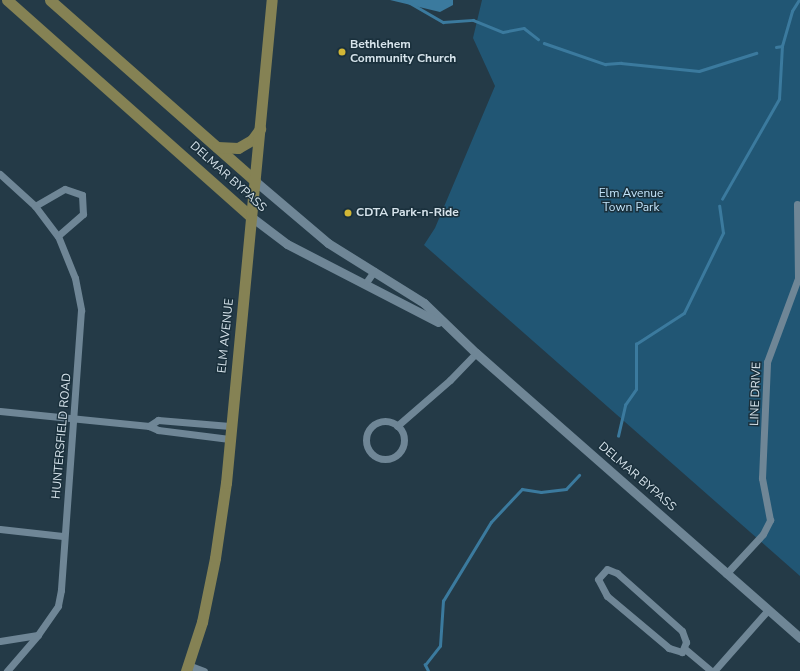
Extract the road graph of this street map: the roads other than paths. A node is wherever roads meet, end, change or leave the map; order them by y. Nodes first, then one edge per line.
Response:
1 (7, 0) edge
2 (50, 0) edge
3 (272, 0) edge
4 (260, 128) junction
5 (217, 147) junction
6 (0, 174) edge
7 (255, 181) junction
8 (798, 204) dead end
9 (35, 206) junction
10 (250, 216) junction
11 (58, 236) junction
12 (374, 271) junction
13 (365, 284) junction
14 (457, 336) junction
15 (476, 353) junction
16 (0, 410) edge
17 (74, 418) junction
18 (188, 422) junction
19 (149, 426) junction
20 (230, 426) junction
21 (397, 426) junction
22 (187, 434) junction
23 (229, 439) junction
24 (0, 529) edge
25 (63, 536) junction
26 (726, 574) junction
27 (768, 610) junction
28 (38, 635) junction
29 (800, 638) edge
30 (0, 640) edge
31 (685, 649) junction
32 (187, 668) edge
33 (7, 671) edge
34 (204, 671) edge
35 (712, 671) edge

1 - 10 main road, DELMAR BYPASS
2 - 5 main road, DELMAR BYPASS
3 - 4 main road, ELM AVENUE
4 - 5 main road
4 - 7 main road, ELM AVENUE
5 - 7 main road, DELMAR BYPASS
6 - 9 street, HUNTERSFIELD ROAD
7 - 10 main road, ELM AVENUE
7 - 12 street, DELMAR BYPASS
8 - 26 street, LINE DRIVE
9 - 11 street, HUNTERSFIELD ROAD
9 - 11 street
10 - 13 street, DELMAR BYPASS
10 - 20 main road, ELM AVENUE
11 - 17 street, HUNTERSFIELD ROAD
12 - 13 street
12 - 14 street, DELMAR BYPASS
13 - 14 street, DELMAR BYPASS
14 - 15 street, DELMAR BYPASS
15 - 21 street
15 - 26 street, DELMAR BYPASS
16 - 17 street
17 - 19 street
17 - 25 street, HUNTERSFIELD ROAD
18 - 19 street
18 - 20 street
18 - 22 street
19 - 22 street
20 - 23 main road, ELM AVENUE
21 - 21 street
22 - 23 street
23 - 32 main road, ELM AVENUE
24 - 25 street
25 - 28 street, HUNTERSFIELD ROAD
26 - 27 street, DELMAR BYPASS
27 - 29 street, DELMAR BYPASS
27 - 35 street
28 - 30 street
28 - 33 street, HUNTERSFIELD ROAD
31 - 31 street
31 - 35 street
32 - 34 street

